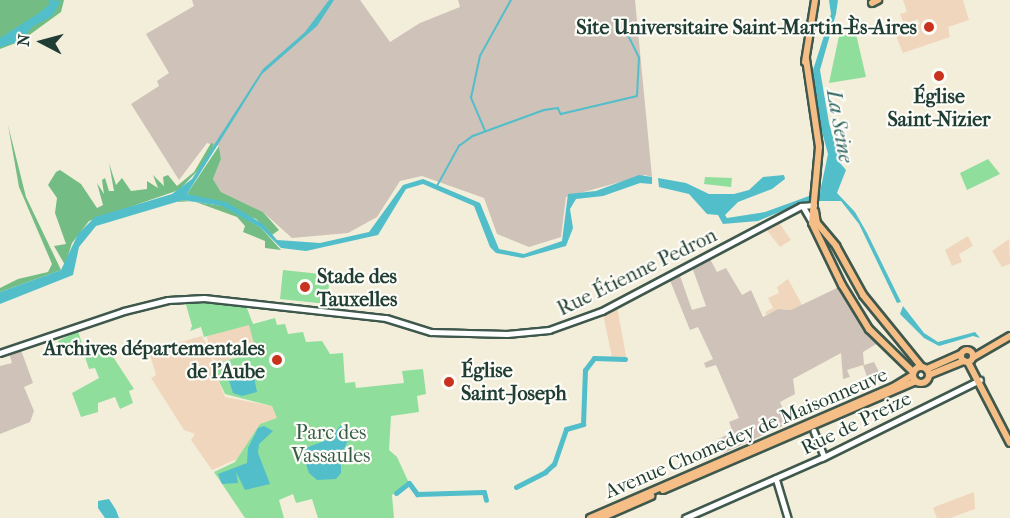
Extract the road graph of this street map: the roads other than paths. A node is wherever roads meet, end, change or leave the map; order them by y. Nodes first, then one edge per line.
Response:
1 (815, 0) edge
2 (814, 203) junction
3 (803, 206) junction
4 (811, 219) junction
5 (821, 235) junction
6 (1010, 336) edge
7 (0, 353) edge
8 (968, 357) junction
9 (926, 370) junction
10 (914, 376) junction
11 (980, 380) junction
12 (814, 431) dead end
13 (1010, 435) edge
14 (1010, 443) edge
15 (824, 456) junction
16 (776, 478) junction
17 (590, 518) edge
18 (601, 518) edge
19 (685, 518) edge
20 (788, 518) edge

1 - 2 main road
2 - 3 street, Rue Étienne Pedron
2 - 4 main road
2 - 5 main road
3 - 4 street
3 - 7 street, Rue Étienne Pedron
4 - 5 main road
5 - 9 main road
5 - 10 main road
6 - 8 main road
8 - 9 main road
8 - 11 main road
8 - 13 main road
9 - 10 main road
9 - 10 main road
10 - 17 main road, Avenue Chomedey de Maisonneuve
10 - 18 main road
11 - 14 main road
11 - 15 street, Rue de Preize
12 - 15 street
15 - 16 street, Rue de Preize
16 - 19 street, Rue de Preize
16 - 20 street

